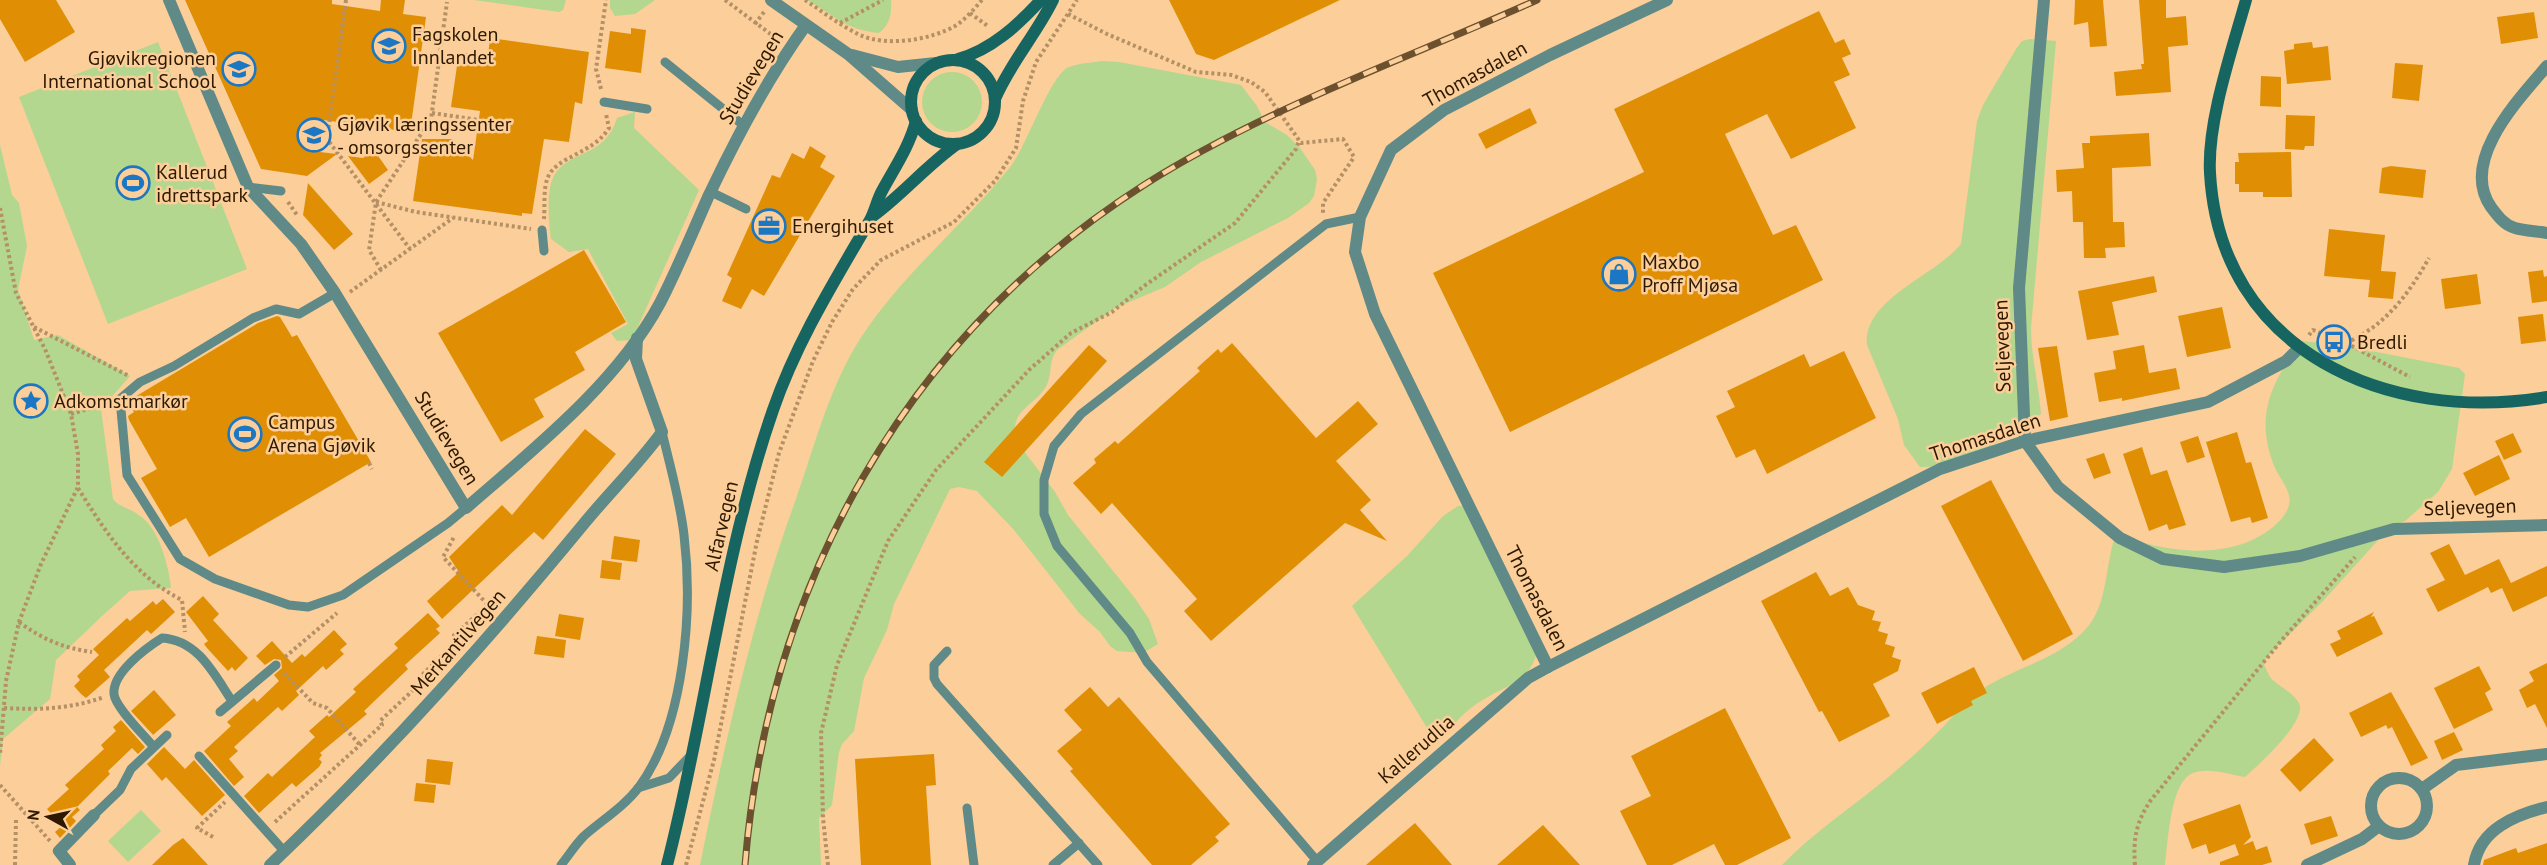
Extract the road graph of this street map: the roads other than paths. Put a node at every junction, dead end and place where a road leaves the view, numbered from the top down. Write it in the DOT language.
graph roads {
  1 [pos="170,0"];
  2 [pos="1041,0"];
  3 [pos="1053,0"];
  4 [pos="1667,0"];
  5 [pos="2044,0"];
  6 [pos="2246,0"];
  7 [pos="768,5"];
  8 [pos="806,25"];
  9 [pos="848,54"];
  10 [pos="956,60"];
  11 [pos="664,63"];
  12 [pos="936,63"];
  13 [pos="2547,66"];
  14 [pos="995,99"];
  15 [pos="604,102"];
  16 [pos="647,109"];
  17 [pos="914,116"];
  18 [pos="743,126"];
  19 [pos="957,144"];
  20 [pos="248,187"];
  21 [pos="281,191"];
  22 [pos="711,192"];
  23 [pos="746,209"];
  24 [pos="872,217"];
  25 [pos="1360,217"];
  26 [pos="542,230"];
  27 [pos="2547,233"];
  28 [pos="544,251"];
  29 [pos="337,296"];
  30 [pos="636,338"];
  31 [pos="2299,348"];
  32 [pos="2547,397"];
  33 [pos="662,432"];
  34 [pos="2025,441"];
  35 [pos="466,508"];
  36 [pos="2547,525"];
  37 [pos="946,651"];
  38 [pos="276,665"];
  39 [pos="1548,667"];
  40 [pos="232,701"];
  41 [pos="220,712"];
  42 [pos="167,735"];
  43 [pos="153,746"];
  44 [pos="694,752"];
  45 [pos="2547,754"];
  46 [pos="199,756"];
  47 [pos="638,788"];
  48 [pos="2422,789"];
  49 [pos="2547,807"];
  50 [pos="967,808"];
  51 [pos="94,815"];
  52 [pos="2379,826"];
  53 [pos="1079,843"];
  54 [pos="284,851"];
  55 [pos="1315,863"];
  56 [pos="70,865"];
  57 [pos="270,865"];
  58 [pos="561,865"];
  59 [pos="667,865"];
  60 [pos="975,865"];
  61 [pos="1053,865"];
  62 [pos="1098,865"];
  63 [pos="2307,865"];
  64 [pos="2474,865"];
  1 -- 20 [label="street, Studievegen"];
  2 -- 10 [label="main road"];
  3 -- 14 [label="main road"];
  4 -- 25 [label="street, Thomasdalen"];
  5 -- 34 [label="street, Seljevegen"];
  6 -- 31 [label="main road"];
  7 -- 8 [label="street"];
  8 -- 9 [label="street"];
  8 -- 18 [label="street, Studievegen"];
  9 -- 12 [label="street"];
  9 -- 17 [label="street"];
  10 -- 12 [label="main road"];
  10 -- 14 [label="main road"];
  11 -- 18 [label="lane"];
  12 -- 17 [label="main road"];
  13 -- 27 [label="street"];
  14 -- 19 [label="main road"];
  15 -- 16 [label="lane"];
  17 -- 19 [label="main road"];
  17 -- 24 [label="main road, Alfarvegen"];
  18 -- 22 [label="street, Studievegen"];
  19 -- 24 [label="main road, Alfarvegen"];
  20 -- 21 [label="lane"];
  20 -- 29 [label="street, Studievegen"];
  22 -- 23 [label="lane"];
  22 -- 30 [label="street, Studievegen"];
  24 -- 44 [label="main road, Alfarvegen"];
  25 -- 39 [label="street, Thomasdalen"];
  25 -- 55 [label="lane"];
  26 -- 28 [label="lane"];
  29 -- 35 [label="street, Studievegen"];
  29 -- 35 [label="lane"];
  30 -- 33 [label="street"];
  30 -- 35 [label="street, Studievegen"];
  31 -- 32 [label="main road"];
  31 -- 34 [label="street, Thomasdalen"];
  33 -- 47 [label="lane"];
  33 -- 54 [label="street, Merkantilvegen"];
  34 -- 36 [label="street, Seljevegen"];
  34 -- 39 [label="street, Thomasdalen"];
  37 -- 53 [label="lane"];
  38 -- 40 [label="lane"];
  39 -- 55 [label="street, Kallerudlia"];
  40 -- 41 [label="lane"];
  40 -- 43 [label="lane"];
  42 -- 43 [label="lane"];
  43 -- 51 [label="lane"];
  44 -- 47 [label="lane"];
  44 -- 59 [label="main road, Alfarvegen"];
  45 -- 48 [label="street"];
  46 -- 54 [label="lane"];
  47 -- 58 [label="lane"];
  48 -- 52 [label="street"];
  48 -- 52 [label="street"];
  49 -- 64 [label="street"];
  50 -- 60 [label="lane"];
  51 -- 56 [label="street"];
  52 -- 63 [label="street"];
  53 -- 61 [label="lane"];
  53 -- 62 [label="lane"];
  54 -- 57 [label="street, Merkantilvegen"];
}
